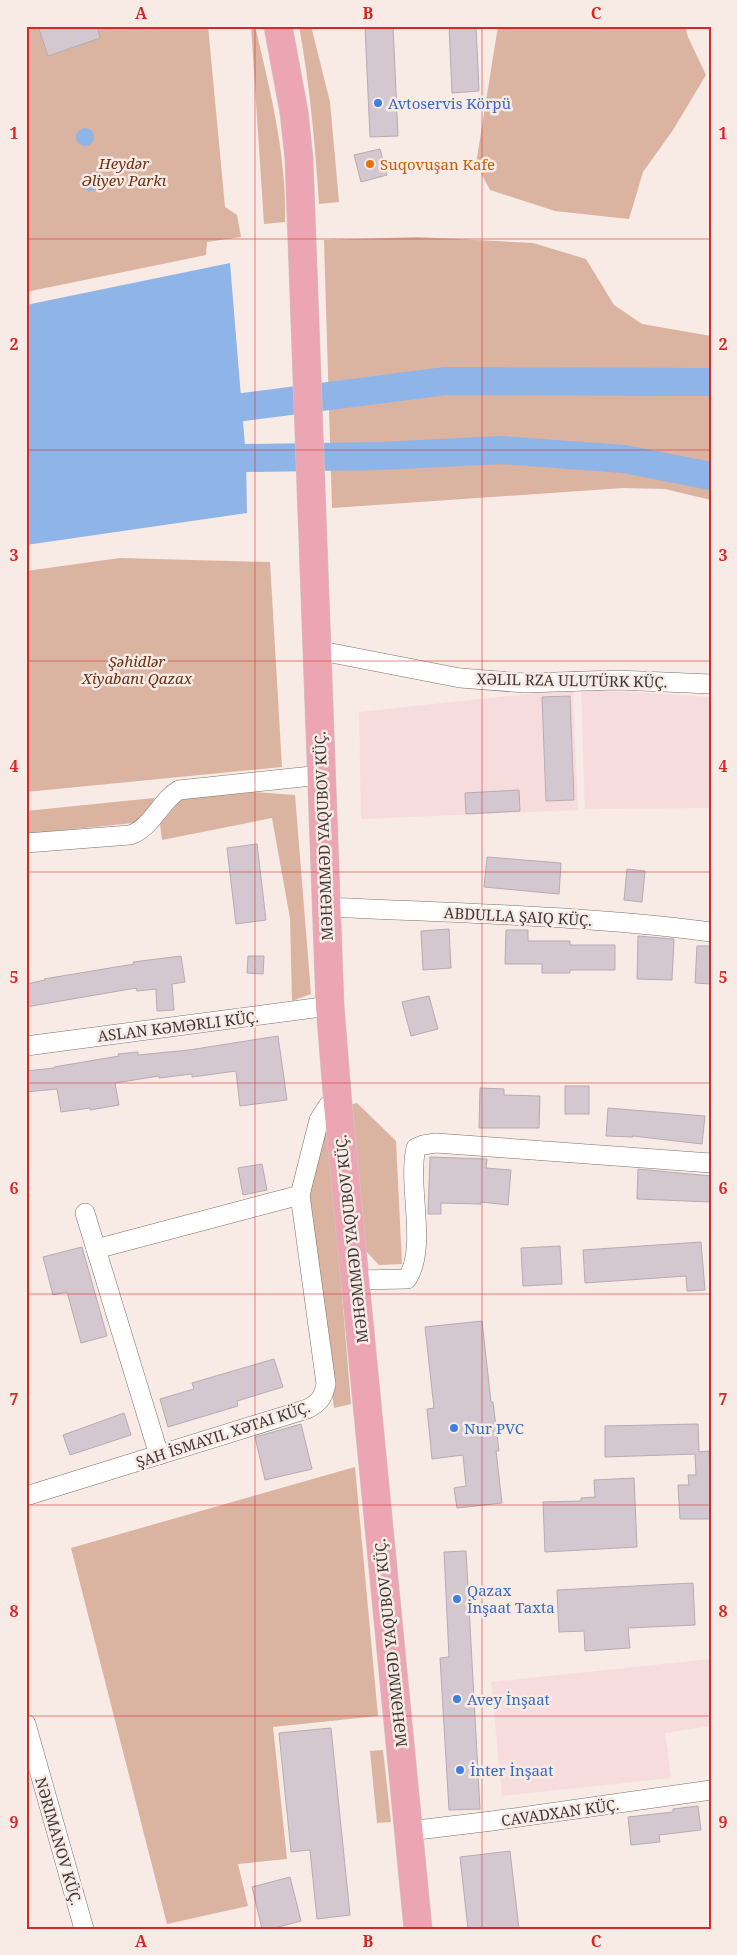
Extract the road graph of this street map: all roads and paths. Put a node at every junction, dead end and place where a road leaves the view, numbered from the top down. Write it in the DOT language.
graph roads {
  1 [pos="278,26"];
  2 [pos="316,650"];
  3 [pos="711,684"];
  4 [pos="320,775"];
  5 [pos="26,843"];
  6 [pos="326,907"];
  7 [pos="711,932"];
  8 [pos="330,1006"];
  9 [pos="26,1046"];
  10 [pos="338,1105"];
  11 [pos="711,1164"];
  12 [pos="300,1195"];
  13 [pos="85,1213"];
  14 [pos="96,1249"];
  15 [pos="356,1280"];
  16 [pos="159,1455"];
  17 [pos="26,1496"];
  18 [pos="26,1724"];
  19 [pos="34,1778"];
  20 [pos="711,1790"];
  21 [pos="409,1831"];
  22 [pos="84,1929"];
  23 [pos="418,1929"];
  1 -- 2 [label="main road, MƏHƏMMƏD YAQUBOV KÜÇ."];
  2 -- 3 [label="street, XƏLIL RZA ULUTÜRK KÜÇ."];
  2 -- 4 [label="main road, MƏHƏMMƏD YAQUBOV KÜÇ."];
  4 -- 5 [label="street"];
  4 -- 6 [label="main road, MƏHƏMMƏD YAQUBOV KÜÇ."];
  6 -- 7 [label="street, ABDULLA ŞAIQ KÜÇ."];
  6 -- 8 [label="main road, MƏHƏMMƏD YAQUBOV KÜÇ."];
  8 -- 9 [label="street, ASLAN KƏMƏRLI KÜÇ."];
  8 -- 10 [label="main road, MƏHƏMMƏD YAQUBOV KÜÇ."];
  10 -- 12 [label="street"];
  10 -- 15 [label="main road, MƏHƏMMƏD YAQUBOV KÜÇ."];
  11 -- 15 [label="street"];
  12 -- 14 [label="street"];
  12 -- 16 [label="street"];
  13 -- 14 [label="street"];
  14 -- 16 [label="street"];
  15 -- 21 [label="main road, MƏHƏMMƏD YAQUBOV KÜÇ."];
  16 -- 17 [label="street"];
  18 -- 19 [label="street, NƏRIMANOV KÜÇ."];
  19 -- 22 [label="street, NƏRIMANOV KÜÇ."];
  20 -- 21 [label="street, CAVADXAN KÜÇ."];
  21 -- 23 [label="main road, MƏHƏMMƏD YAQUBOV KÜÇ."];
}
